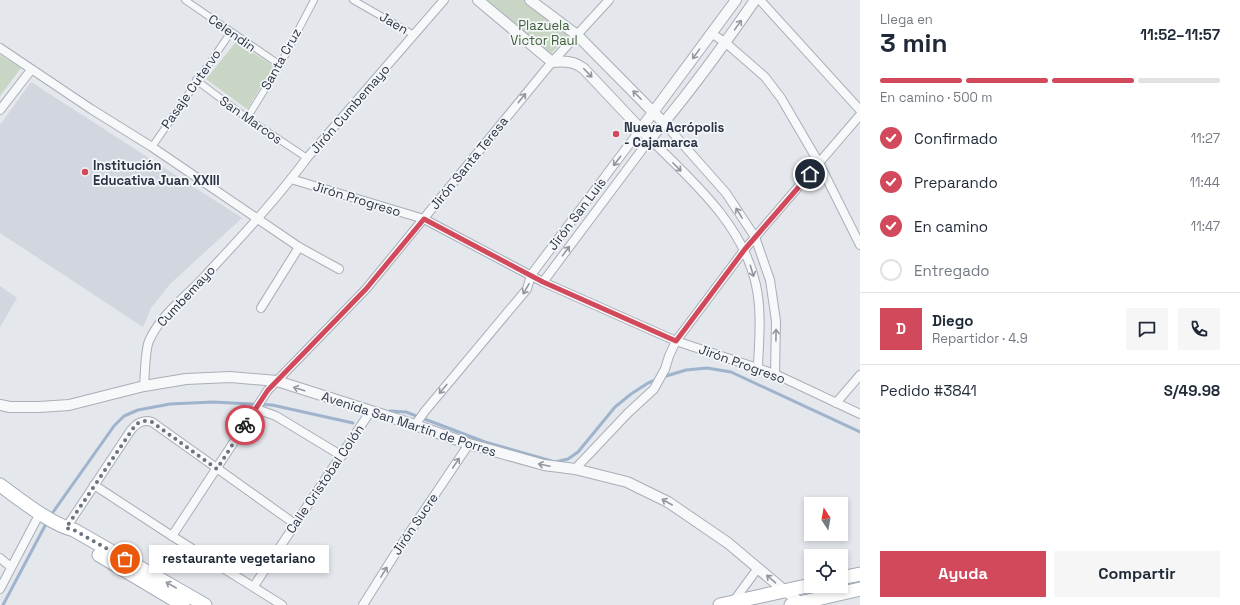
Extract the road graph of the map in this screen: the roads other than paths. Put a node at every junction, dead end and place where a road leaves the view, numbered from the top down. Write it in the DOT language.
graph roads {
  1 [pos="185,0"];
  2 [pos="314,0"];
  3 [pos="353,0"];
  4 [pos="444,0"];
  5 [pos="478,0"];
  6 [pos="530,0"];
  7 [pos="608,0"];
  8 [pos="736,0"];
  9 [pos="755,0"];
  10 [pos="760,0"];
  11 [pos="194,2"];
  12 [pos="230,32"];
  13 [pos="711,33"];
  14 [pos="414,35"];
  15 [pos="577,35"];
  16 [pos="726,43"];
  17 [pos="0,48"];
  18 [pos="552,62"];
  19 [pos="280,65"];
  20 [pos="31,70"];
  21 [pos="196,80"];
  22 [pos="0,110"];
  23 [pos="860,110"];
  24 [pos="654,111"];
  25 [pos="860,115"];
  26 [pos="247,118"];
  27 [pos="664,122"];
  28 [pos="640,130"];
  29 [pos="650,139"];
  30 [pos="152,147"];
  31 [pos="307,158"];
  32 [pos="819,163"];
  33 [pos="292,179"];
  34 [pos="257,218"];
  35 [pos="424,219"];
  36 [pos="755,237"];
  37 [pos="860,245"];
  38 [pos="299,247"];
  39 [pos="745,249"];
  40 [pos="340,269"];
  41 [pos="532,275"];
  42 [pos="543,282"];
  43 [pos="261,308"];
  44 [pos="676,341"];
  45 [pos="758,367"];
  46 [pos="775,374"];
  47 [pos="860,375"];
  48 [pos="277,381"];
  49 [pos="144,386"];
  50 [pos="836,403"];
  51 [pos="0,405"];
  52 [pos="254,410"];
  53 [pos="370,412"];
  54 [pos="860,414"];
  55 [pos="416,423"];
  56 [pos="469,444"];
  57 [pos="342,456"];
  58 [pos="217,469"];
  59 [pos="575,469"];
  60 [pos="94,485"];
  61 [pos="0,486"];
  62 [pos="45,516"];
  63 [pos="295,524"];
  64 [pos="66,528"];
  65 [pos="172,536"];
  66 [pos="0,558"];
  67 [pos="11,567"];
  68 [pos="758,568"];
  69 [pos="860,574"];
  70 [pos="848,577"];
  71 [pos="254,586"];
  72 [pos="804,587"];
  73 [pos="0,589"];
  74 [pos="860,589"];
  75 [pos="785,591"];
  76 [pos="733,602"];
  77 [pos="797,604"];
  78 [pos="183,605"];
  79 [pos="205,605"];
  80 [pos="282,605"];
  81 [pos="363,605"];
  82 [pos="720,605"];
  1 -- 11 [label="street, Celendin"];
  2 -- 19 [label="street, Santa Cruz"];
  3 -- 14 [label="street, Jaen"];
  4 -- 14 [label="street, Jirón Cumbemayo"];
  5 -- 18 [label="street"];
  6 -- 15 [label="street"];
  7 -- 15 [label="street, Jirón Santa Teresa"];
  8 -- 13 [label="street, Jirón San Luis"];
  16 -- 9 [label="street, Jirón San Luis, one-way"];
  10 -- 23 [label="street"];
  11 -- 12 [label="street, Celendin"];
  12 -- 19 [label="street, Celendin"];
  12 -- 21 [label="street, Pasaje Cutervo"];
  13 -- 16 [label="street"];
  13 -- 24 [label="street, Jirón San Luis, one-way"];
  14 -- 31 [label="street, Jirón Cumbemayo"];
  15 -- 18 [label="street, Jirón Santa Teresa"];
  24 -- 15 [label="street, one-way"];
  16 -- 27 [label="street, Jirón San Luis"];
  16 -- 32 [label="street"];
  17 -- 20 [label="street"];
  18 -- 28 [label="street, one-way"];
  35 -- 18 [label="street, Jirón Santa Teresa, one-way"];
  19 -- 26 [label="street, Santa Cruz"];
  20 -- 22 [label="street"];
  20 -- 30 [label="street"];
  21 -- 26 [label="street, San Marcos"];
  21 -- 30 [label="street, Pasaje Cutervo"];
  24 -- 27 [label="street"];
  24 -- 28 [label="street, Jirón San Luis"];
  25 -- 32 [label="street"];
  26 -- 31 [label="street, San Marcos"];
  27 -- 29 [label="street, Jirón San Luis"];
  36 -- 27 [label="street, one-way"];
  28 -- 29 [label="street"];
  28 -- 41 [label="street, Jirón San Luis, one-way"];
  29 -- 39 [label="street, one-way"];
  42 -- 29 [label="street, Jirón San Luis, one-way"];
  30 -- 34 [label="street"];
  31 -- 33 [label="street, Jirón Cumbemayo"];
  32 -- 36 [label="street"];
  32 -- 37 [label="street"];
  33 -- 34 [label="street, Jirón Cumbemayo"];
  33 -- 35 [label="street, Jirón Progreso"];
  34 -- 38 [label="street"];
  34 -- 49 [label="street, Cumbemayo"];
  35 -- 41 [label="street, Jirón Progreso"];
  35 -- 48 [label="street, Jirón Santa Teresa"];
  36 -- 39 [label="street"];
  46 -- 36 [label="street, one-way"];
  38 -- 40 [label="street"];
  38 -- 43 [label="street"];
  39 -- 44 [label="street"];
  39 -- 45 [label="street, one-way"];
  41 -- 42 [label="street, Jirón Progreso"];
  41 -- 55 [label="street, Jirón San Luis, one-way"];
  42 -- 44 [label="street, Jirón Progreso"];
  44 -- 45 [label="street, Jirón Progreso"];
  44 -- 59 [label="street"];
  45 -- 46 [label="street, Jirón Progreso"];
  46 -- 50 [label="street, Jirón Progreso"];
  47 -- 50 [label="street"];
  48 -- 49 [label="street, Avenida San Martín de Porres"];
  48 -- 52 [label="street, Jirón Santa Teresa"];
  53 -- 48 [label="street, Avenida San Martín de Porres, one-way"];
  49 -- 51 [label="street, Avenida San Martín de Porres"];
  50 -- 54 [label="street, Jirón Progreso"];
  52 -- 57 [label="street"];
  52 -- 58 [label="street, Jirón Santa Teresa"];
  53 -- 55 [label="street, Avenida San Martín de Porres"];
  53 -- 57 [label="street, Calle Cristobal Colón"];
  55 -- 56 [label="street, Avenida San Martín de Porres"];
  59 -- 56 [label="street, Avenida San Martín de Porres, one-way"];
  81 -- 56 [label="street, Jirón Sucre, one-way"];
  57 -- 63 [label="street, Calle Cristobal Colón"];
  58 -- 60 [label="street"];
  58 -- 63 [label="street"];
  58 -- 65 [label="street, Jirón Santa Teresa"];
  68 -- 59 [label="street, Avenida San Martín de Porres, one-way"];
  60 -- 64 [label="street"];
  60 -- 65 [label="street"];
  61 -- 62 [label="main road"];
  62 -- 64 [label="main road"];
  62 -- 67 [label="street"];
  63 -- 71 [label="street, Calle Cristobal Colón"];
  64 -- 78 [label="main road"];
  79 -- 64 [label="main road, one-way"];
  65 -- 71 [label="street"];
  66 -- 67 [label="street"];
  67 -- 73 [label="street"];
  75 -- 68 [label="street, Avenida San Martín de Porres, one-way"];
  68 -- 76 [label="street"];
  69 -- 70 [label="main road"];
  71 -- 80 [label="street"];
  72 -- 75 [label="main road"];
  74 -- 77 [label="main road"];
  75 -- 76 [label="main road"];
  75 -- 77 [label="street, Avenida San Martín de Porres"];
  76 -- 82 [label="main road"];
}
